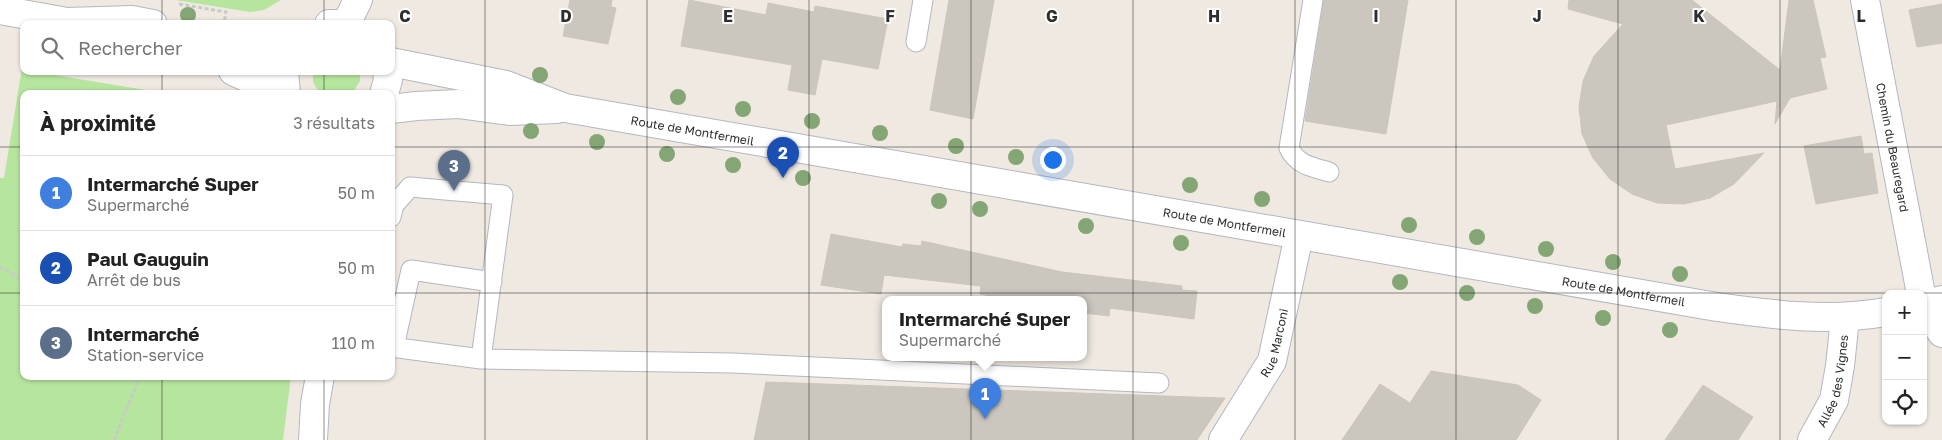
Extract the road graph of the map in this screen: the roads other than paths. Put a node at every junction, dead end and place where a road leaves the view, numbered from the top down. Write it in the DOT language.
graph roads {
  1 [pos="358,0"];
  2 [pos="923,0"];
  3 [pos="1313,0"];
  4 [pos="1865,0"];
  5 [pos="0,10"];
  6 [pos="54,20"];
  7 [pos="348,20"];
  8 [pos="916,42"];
  9 [pos="395,63"];
  10 [pos="242,75"];
  11 [pos="284,75"];
  12 [pos="387,75"];
  13 [pos="268,90"];
  14 [pos="286,90"];
  15 [pos="385,90"];
  16 [pos="565,108"];
  17 [pos="395,109"];
  18 [pos="1329,172"];
  19 [pos="395,204"];
  20 [pos="1299,235"];
  21 [pos="492,282"];
  22 [pos="1919,290"];
  23 [pos="1942,300"];
  24 [pos="1927,305"];
  25 [pos="1927,312"];
  26 [pos="1882,313"];
  27 [pos="1845,318"];
  28 [pos="1942,333"];
  29 [pos="395,338"];
  30 [pos="395,347"];
  31 [pos="481,358"];
  32 [pos="319,380"];
  33 [pos="1159,383"];
  34 [pos="313,440"];
  35 [pos="1223,440"];
  36 [pos="1812,440"];
  1 -- 7 [label="main road"];
  2 -- 8 [label="lane"];
  3 -- 18 [label="lane"];
  4 -- 22 [label="main road, Chemin du Beauregard"];
  5 -- 6 [label="main road"];
  9 -- 16 [label="main road, Route de Montfermeil"];
  10 -- 13 [label="main road"];
  11 -- 14 [label="main road"];
  12 -- 15 [label="main road"];
  16 -- 17 [label="main road, Route de Montfermeil"];
  16 -- 20 [label="main road, Route de Montfermeil"];
  19 -- 21 [label="lane"];
  20 -- 27 [label="main road, Route de Montfermeil"];
  20 -- 35 [label="main road, Rue Marconi"];
  21 -- 29 [label="lane"];
  21 -- 31 [label="lane"];
  23 -- 24 [label="main road"];
  25 -- 28 [label="main road"];
  26 -- 27 [label="main road, Route de Montfermeil"];
  27 -- 36 [label="main road, Allée des Vignes"];
  30 -- 31 [label="lane"];
  31 -- 33 [label="lane"];
  32 -- 34 [label="main road"];
}
